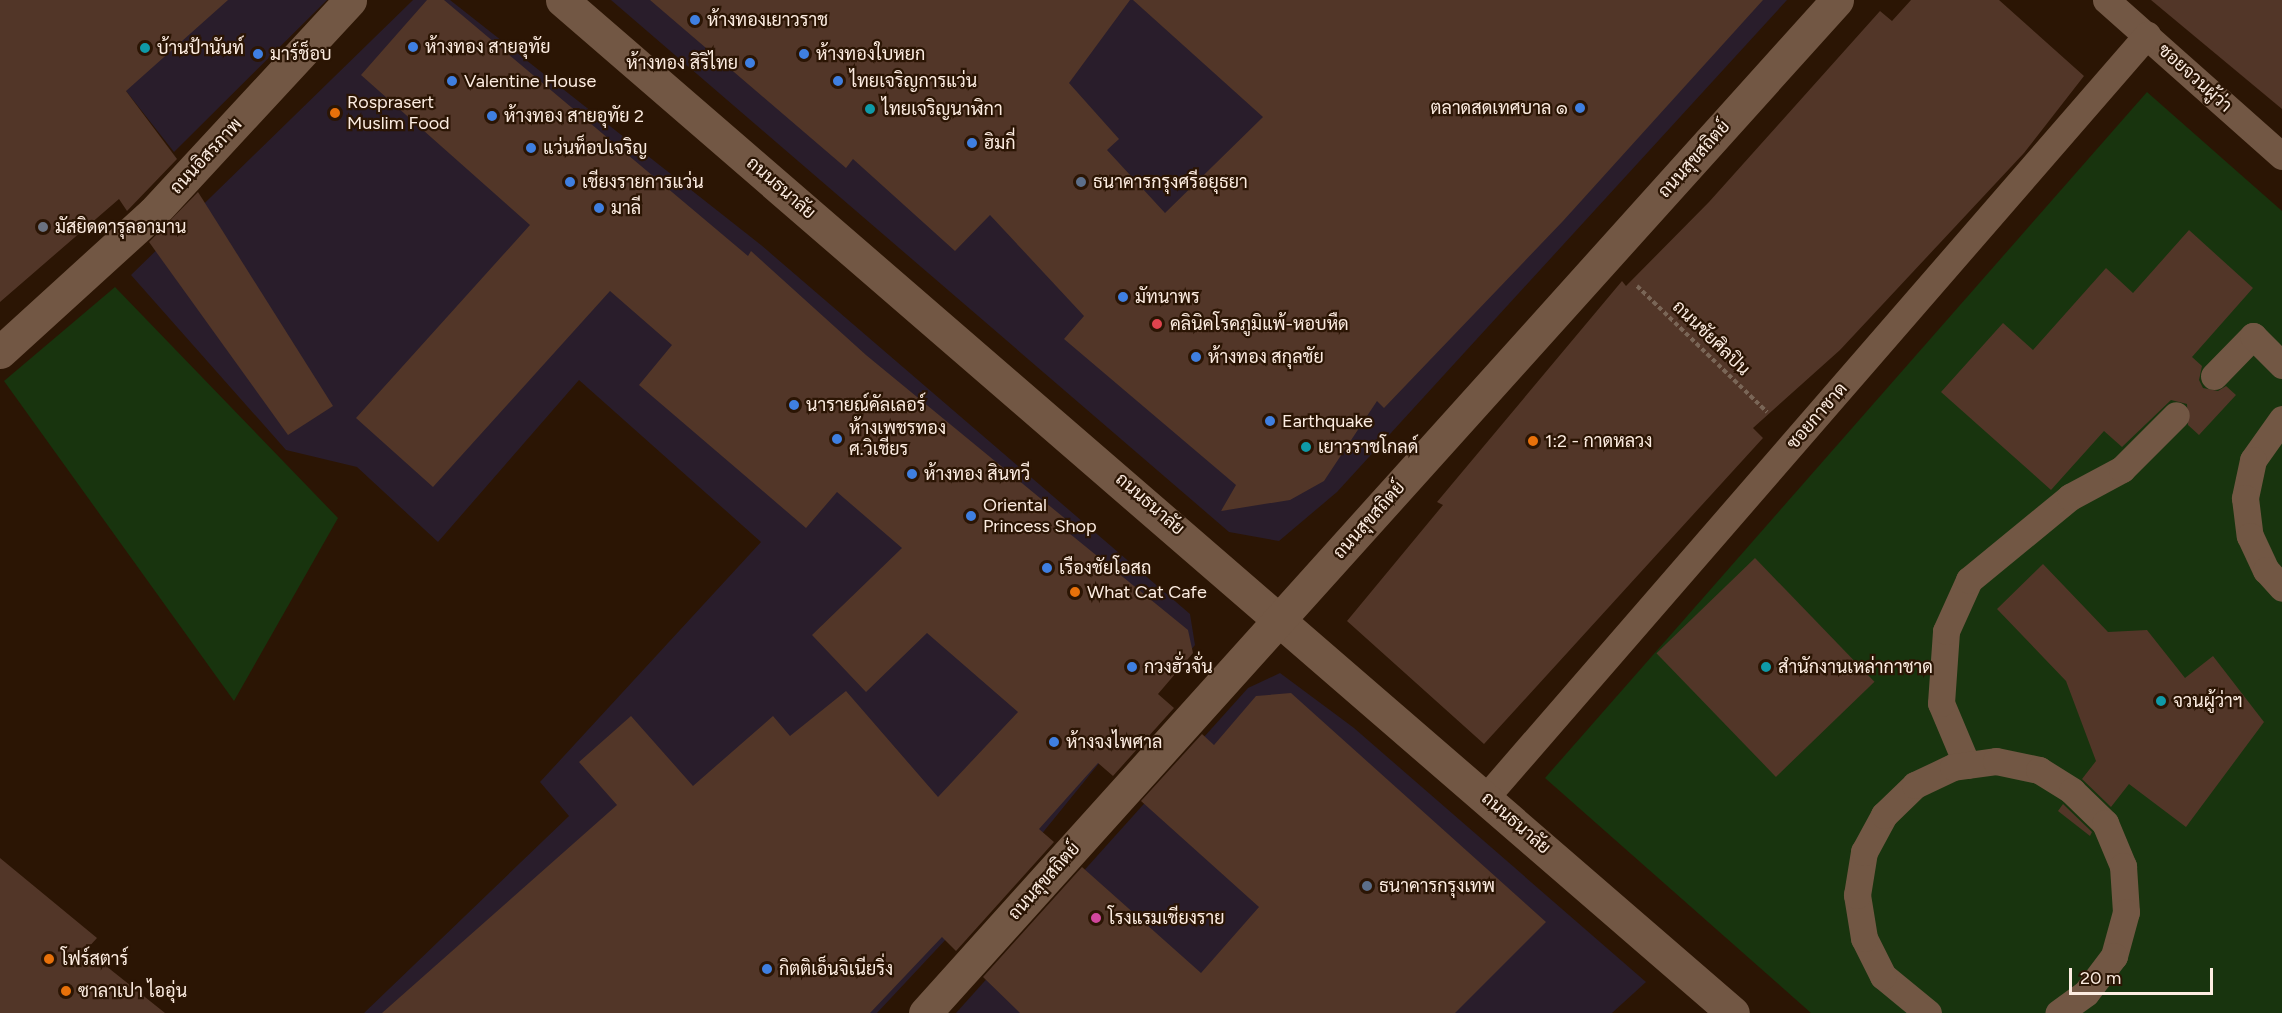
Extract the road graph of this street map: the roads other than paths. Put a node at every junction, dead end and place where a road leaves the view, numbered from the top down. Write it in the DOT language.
graph roads {
  1 [pos="350,0"];
  2 [pos="562,0"];
  3 [pos="1837,0"];
  4 [pos="2106,0"];
  5 [pos="2147,35"];
  6 [pos="2282,156"];
  7 [pos="0,352"];
  8 [pos="2282,365"];
  9 [pos="2214,376"];
  10 [pos="2176,415"];
  11 [pos="2282,419"];
  12 [pos="2282,588"];
  13 [pos="1281,617"];
  14 [pos="1967,765"];
  15 [pos="1486,797"];
  16 [pos="1897,1005"];
  17 [pos="925,1013"];
  18 [pos="1733,1013"];
  19 [pos="1928,1013"];
  20 [pos="2058,1013"];
  1 -- 7 [label="street, ถนนอิสรภาพ"];
  2 -- 13 [label="street, ถนนธนาลัย"];
  3 -- 13 [label="street, ถนนสุขสถิตย์"];
  4 -- 5 [label="lane, ซอยจวนผู้ว่า"];
  5 -- 6 [label="lane, ซอยจวนผู้ว่า"];
  5 -- 15 [label="lane, ซอยกาชาด"];
  8 -- 9 [label="lane"];
  10 -- 14 [label="lane"];
  11 -- 12 [label="lane"];
  13 -- 15 [label="street, ถนนธนาลัย"];
  13 -- 17 [label="street, ถนนสุขสถิตย์"];
  14 -- 16 [label="lane"];
  14 -- 20 [label="lane"];
  15 -- 18 [label="street, ถนนธนาลัย"];
  16 -- 19 [label="lane"];
}
